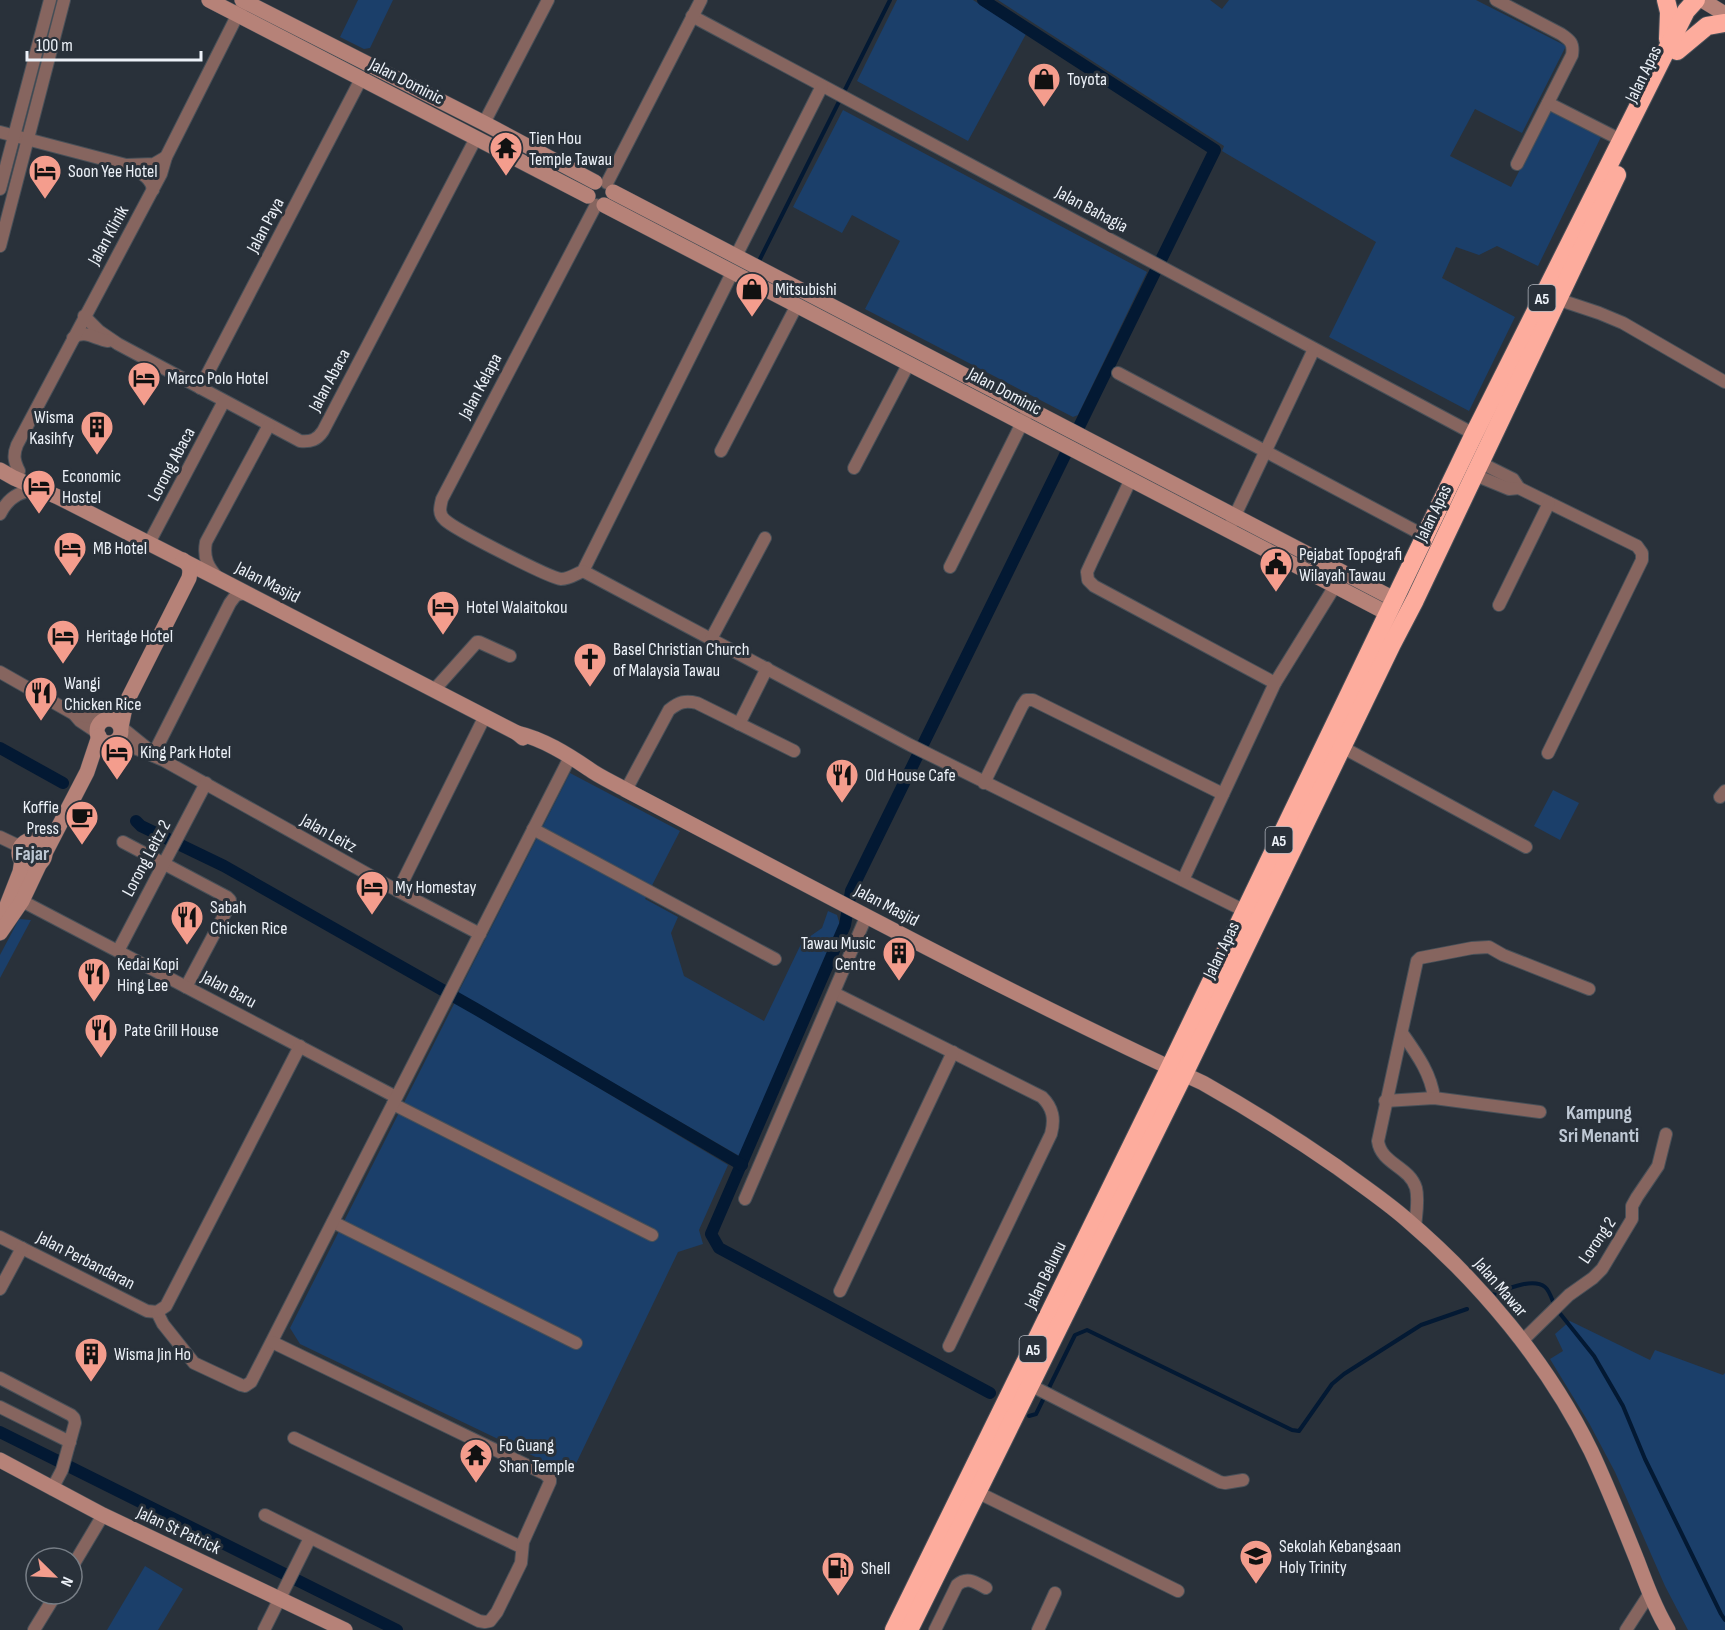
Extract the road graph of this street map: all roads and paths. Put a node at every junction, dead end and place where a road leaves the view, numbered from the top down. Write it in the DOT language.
graph roads {
  1 [pos="50,0"];
  2 [pos="64,0"];
  3 [pos="208,0"];
  4 [pos="548,0"];
  5 [pos="701,0"];
  6 [pos="1496,0"];
  7 [pos="1666,0"];
  8 [pos="1699,0"];
  9 [pos="241,5"];
  10 [pos="1725,14"];
  11 [pos="693,16"];
  12 [pos="1725,23"];
  13 [pos="1673,49"];
  14 [pos="361,79"];
  15 [pos="825,87"];
  16 [pos="1548,103"];
  17 [pos="484,123"];
  18 [pos="0,132"];
  19 [pos="14,136"];
  20 [pos="476,138"];
  21 [pos="28,140"];
  22 [pos="1621,140"];
  23 [pos="166,157"];
  24 [pos="1517,164"];
  25 [pos="126,165"];
  26 [pos="0,189"];
  27 [pos="153,190"];
  28 [pos="601,194"];
  29 [pos="0,246"];
  30 [pos="736,256"];
  31 [pos="733,272"];
  32 [pos="1557,299"];
  33 [pos="797,305"];
  34 [pos="84,316"];
  35 [pos="73,338"];
  36 [pos="118,344"];
  37 [pos="1314,349"];
  38 [pos="909,363"];
  39 [pos="1118,374"];
  40 [pos="1725,382"];
  41 [pos="200,388"];
  42 [pos="224,401"];
  43 [pos="1026,415"];
  44 [pos="269,425"];
  45 [pos="1474,434"];
  46 [pos="1083,445"];
  47 [pos="721,451"];
  48 [pos="1265,452"];
  49 [pos="0,459"];
  50 [pos="854,468"];
  51 [pos="1478,469"];
  52 [pos="0,470"];
  53 [pos="19,471"];
  54 [pos="1131,479"];
  55 [pos="40,491"];
  56 [pos="58,497"];
  57 [pos="1549,503"];
  58 [pos="0,514"];
  59 [pos="1232,523"];
  60 [pos="1425,536"];
  61 [pos="765,538"];
  62 [pos="149,543"];
  63 [pos="183,560"];
  64 [pos="950,567"];
  65 [pos="583,571"];
  66 [pos="219,579"];
  67 [pos="1335,586"];
  68 [pos="246,593"];
  69 [pos="1415,600"];
  70 [pos="1499,605"];
  71 [pos="1391,606"];
  72 [pos="711,639"];
  73 [pos="510,656"];
  74 [pos="767,668"];
  75 [pos="0,672"];
  76 [pos="1275,683"];
  77 [pos="435,690"];
  78 [pos="485,716"];
  79 [pos="739,723"];
  80 [pos="109,731"];
  81 [pos="517,733"];
  82 [pos="1342,747"];
  83 [pos="794,751"];
  84 [pos="1548,753"];
  85 [pos="159,756"];
  86 [pos="567,763"];
  87 [pos="589,770"];
  88 [pos="206,783"];
  89 [pos="984,783"];
  90 [pos="626,790"];
  91 [pos="1223,794"];
  92 [pos="59,824"];
  93 [pos="533,829"];
  94 [pos="0,837"];
  95 [pos="123,842"];
  96 [pos="1526,847"];
  97 [pos="24,849"];
  98 [pos="42,858"];
  99 [pos="164,863"];
  100 [pos="1183,880"];
  101 [pos="24,882"];
  102 [pos="398,891"];
  103 [pos="22,902"];
  104 [pos="1245,911"];
  105 [pos="45,912"];
  106 [pos="862,915"];
  107 [pos="0,923"];
  108 [pos="0,933"];
  109 [pos="480,934"];
  110 [pos="118,951"];
  111 [pos="775,958"];
  112 [pos="186,987"];
  113 [pos="1589,989"];
  114 [pos="834,993"];
  115 [pos="1402,1033"];
  116 [pos="300,1046"];
  117 [pos="953,1052"];
  118 [pos="1177,1071"];
  119 [pos="1434,1098"];
  120 [pos="395,1101"];
  121 [pos="1385,1101"];
  122 [pos="1540,1112"];
  123 [pos="1666,1134"];
  124 [pos="745,1199"];
  125 [pos="333,1222"];
  126 [pos="1415,1227"];
  127 [pos="652,1235"];
  128 [pos="0,1237"];
  129 [pos="22,1248"];
  130 [pos="0,1288"];
  131 [pos="840,1291"];
  132 [pos="158,1312"];
  133 [pos="1522,1341"];
  134 [pos="272,1342"];
  135 [pos="576,1343"];
  136 [pos="949,1346"];
  137 [pos="0,1378"];
  138 [pos="1041,1390"];
  139 [pos="0,1407"];
  140 [pos="294,1438"];
  141 [pos="70,1442"];
  142 [pos="0,1460"];
  143 [pos="1243,1480"];
  144 [pos="52,1489"];
  145 [pos="977,1492"];
  146 [pos="103,1515"];
  147 [pos="265,1515"];
  148 [pos="310,1538"];
  149 [pos="84,1547"];
  150 [pos="521,1547"];
  151 [pos="986,1588"];
  152 [pos="1178,1591"];
  153 [pos="1055,1593"];
  154 [pos="1650,1593"];
  155 [pos="279,1598"];
  156 [pos="49,1606"];
  157 [pos="34,1630"];
  158 [pos="264,1630"];
  159 [pos="345,1630"];
  160 [pos="894,1630"];
  161 [pos="909,1630"];
  162 [pos="935,1630"];
  163 [pos="1038,1630"];
  164 [pos="1626,1630"];
  165 [pos="1668,1630"];
  1 -- 19 [label="street"];
  2 -- 21 [label="street"];
  3 -- 9 [label="street, Jalan Dominic"];
  4 -- 17 [label="street"];
  5 -- 11 [label="street, Jalan Kelapa"];
  6 -- 16 [label="street"];
  7 -- 13 [label="highway"];
  8 -- 10 [label="street"];
  8 -- 13 [label="highway, Jalan Apas / A5"];
  9 -- 14 [label="street, Jalan Dominic"];
  9 -- 17 [label="street, Jalan Dominic"];
  9 -- 23 [label="street, Jalan Klinik"];
  11 -- 15 [label="street, Jalan Bahagia"];
  11 -- 28 [label="street, Jalan Kelapa"];
  12 -- 13 [label="highway"];
  13 -- 22 [label="highway, Jalan Apas / A5"];
  13 -- 32 [label="highway, Jalan Apas / A5"];
  14 -- 20 [label="street, Jalan Dominic"];
  14 -- 41 [label="street, Jalan Paya"];
  15 -- 30 [label="street"];
  15 -- 37 [label="street, Jalan Bahagia"];
  16 -- 22 [label="street"];
  16 -- 24 [label="street"];
  17 -- 20 [label="street"];
  17 -- 28 [label="street, Jalan Dominic"];
  18 -- 19 [label="street"];
  19 -- 21 [label="street"];
  19 -- 26 [label="street"];
  20 -- 28 [label="street, Jalan Dominic"];
  20 -- 44 [label="street, Jalan Abaca"];
  21 -- 25 [label="street"];
  21 -- 29 [label="street"];
  22 -- 45 [label="highway, Jalan Apas / A5"];
  23 -- 25 [label="street"];
  23 -- 27 [label="street, Jalan Klinik"];
  25 -- 27 [label="street"];
  27 -- 34 [label="street, Jalan Klinik"];
  28 -- 30 [label="street, Jalan Dominic"];
  28 -- 31 [label="street, Jalan Dominic"];
  28 -- 65 [label="street, Jalan Kelapa"];
  30 -- 43 [label="street, Jalan Dominic"];
  31 -- 33 [label="street, Jalan Dominic"];
  31 -- 65 [label="street"];
  32 -- 40 [label="street"];
  32 -- 51 [label="highway, Jalan Apas / A5"];
  33 -- 38 [label="street, Jalan Dominic"];
  33 -- 47 [label="street"];
  34 -- 35 [label="street, Jalan Klinik"];
  34 -- 36 [label="street"];
  35 -- 36 [label="street"];
  35 -- 53 [label="street, Jalan Klinik"];
  36 -- 41 [label="street, Jalan Abaca"];
  37 -- 45 [label="street, Jalan Bahagia"];
  37 -- 48 [label="street"];
  38 -- 43 [label="street, Jalan Dominic"];
  38 -- 50 [label="street"];
  39 -- 48 [label="street"];
  41 -- 42 [label="street, Jalan Abaca"];
  42 -- 44 [label="street, Jalan Abaca"];
  42 -- 62 [label="street, Lorong Abaca"];
  43 -- 46 [label="street, Jalan Dominic"];
  43 -- 64 [label="street"];
  44 -- 66 [label="street"];
  45 -- 60 [label="highway, Jalan Apas / A5"];
  46 -- 54 [label="street, Jalan Dominic"];
  46 -- 59 [label="street, Jalan Dominic"];
  48 -- 59 [label="street"];
  48 -- 60 [label="street"];
  49 -- 53 [label="street"];
  51 -- 57 [label="street"];
  51 -- 69 [label="highway, Jalan Apas / A5"];
  52 -- 55 [label="street, Jalan Masjid"];
  53 -- 56 [label="street"];
  54 -- 59 [label="street, Jalan Dominic"];
  54 -- 76 [label="street"];
  55 -- 56 [label="street, Jalan Masjid"];
  55 -- 58 [label="street"];
  56 -- 62 [label="street, Jalan Masjid"];
  57 -- 70 [label="street"];
  57 -- 84 [label="street"];
  59 -- 67 [label="street, Jalan Dominic"];
  59 -- 71 [label="street, Jalan Dominic"];
  60 -- 71 [label="highway, Jalan Apas / A5"];
  61 -- 72 [label="street"];
  62 -- 63 [label="street, Jalan Masjid"];
  63 -- 66 [label="street, Jalan Masjid"];
  63 -- 80 [label="street"];
  65 -- 72 [label="street"];
  66 -- 68 [label="street, Jalan Masjid"];
  67 -- 71 [label="street, Jalan Dominic"];
  67 -- 76 [label="street"];
  68 -- 77 [label="street, Jalan Masjid"];
  68 -- 85 [label="street"];
  69 -- 71 [label="highway"];
  69 -- 82 [label="highway, Jalan Apas / A5"];
  71 -- 104 [label="highway, Jalan Apas / A5"];
  72 -- 74 [label="street"];
  73 -- 77 [label="street"];
  74 -- 79 [label="street"];
  74 -- 89 [label="street"];
  75 -- 80 [label="street, Jalan Leitz"];
  76 -- 91 [label="street"];
  77 -- 78 [label="street, Jalan Masjid"];
  78 -- 81 [label="street, Jalan Masjid"];
  78 -- 102 [label="street"];
  79 -- 83 [label="street"];
  79 -- 90 [label="street"];
  80 -- 85 [label="street, Jalan Leitz"];
  80 -- 92 [label="street"];
  81 -- 86 [label="street, Jalan Masjid"];
  81 -- 87 [label="street, Jalan Masjid"];
  82 -- 96 [label="street"];
  82 -- 118 [label="highway, Jalan Apas / A5"];
  85 -- 88 [label="street, Jalan Leitz"];
  86 -- 87 [label="street, Jalan Masjid"];
  86 -- 93 [label="street"];
  87 -- 90 [label="street, Jalan Masjid"];
  88 -- 99 [label="street, Lorong Leitz 2"];
  88 -- 102 [label="street, Jalan Leitz"];
  89 -- 91 [label="street"];
  89 -- 100 [label="street"];
  90 -- 106 [label="street, Jalan Masjid"];
  91 -- 100 [label="street"];
  92 -- 97 [label="street"];
  92 -- 98 [label="street"];
  93 -- 109 [label="street"];
  93 -- 111 [label="street"];
  94 -- 97 [label="street"];
  95 -- 99 [label="street"];
  97 -- 98 [label="street"];
  97 -- 98 [label="street"];
  97 -- 101 [label="street"];
  98 -- 101 [label="street"];
  99 -- 110 [label="street, Lorong Leitz 2"];
  99 -- 112 [label="street"];
  100 -- 104 [label="street"];
  101 -- 103 [label="street"];
  101 -- 105 [label="street"];
  101 -- 107 [label="street"];
  102 -- 109 [label="street, Jalan Leitz"];
  103 -- 105 [label="street, Jalan Baru"];
  103 -- 108 [label="street"];
  104 -- 118 [label="highway, Jalan Apas / A5"];
  105 -- 110 [label="street, Jalan Baru"];
  106 -- 114 [label="street"];
  106 -- 118 [label="street, Jalan Masjid"];
  109 -- 120 [label="street"];
  110 -- 112 [label="street, Jalan Baru"];
  112 -- 116 [label="street, Jalan Baru"];
  113 -- 115 [label="street"];
  114 -- 117 [label="street"];
  114 -- 124 [label="street"];
  115 -- 119 [label="street"];
  115 -- 121 [label="street"];
  116 -- 120 [label="street, Jalan Baru"];
  116 -- 132 [label="street"];
  117 -- 131 [label="street"];
  117 -- 136 [label="street"];
  118 -- 126 [label="street, Jalan Mawar"];
  118 -- 138 [label="highway, Jalan Belunu / A5"];
  118 -- 160 [label="highway, Jalan Belunu / A5"];
  119 -- 121 [label="street"];
  119 -- 122 [label="street"];
  120 -- 125 [label="street"];
  120 -- 127 [label="street, Jalan Baru"];
  121 -- 126 [label="street"];
  123 -- 133 [label="street, Lorong 2"];
  125 -- 134 [label="street"];
  125 -- 135 [label="street"];
  126 -- 133 [label="street, Jalan Mawar"];
  128 -- 129 [label="street, Jalan Perbandaran"];
  129 -- 130 [label="street"];
  129 -- 132 [label="street, Jalan Perbandaran"];
  132 -- 134 [label="street"];
  133 -- 154 [label="street, Jalan Mawar"];
  134 -- 150 [label="street"];
  137 -- 141 [label="street"];
  138 -- 143 [label="street"];
  138 -- 145 [label="highway, Jalan Belunu / A5"];
  139 -- 141 [label="street"];
  140 -- 150 [label="street"];
  141 -- 144 [label="street"];
  142 -- 144 [label="street, Jalan St Patrick"];
  144 -- 146 [label="street, Jalan St Patrick"];
  145 -- 152 [label="street"];
  145 -- 161 [label="highway, Jalan Belunu / A5"];
  146 -- 149 [label="street"];
  146 -- 155 [label="street, Jalan St Patrick"];
  147 -- 148 [label="street"];
  148 -- 150 [label="street"];
  148 -- 155 [label="street"];
  151 -- 162 [label="street"];
  153 -- 163 [label="street"];
  154 -- 164 [label="street"];
  154 -- 165 [label="street, Jalan Mawar"];
  155 -- 158 [label="street"];
  155 -- 159 [label="street, Jalan St Patrick"];
  156 -- 157 [label="street"];
}
